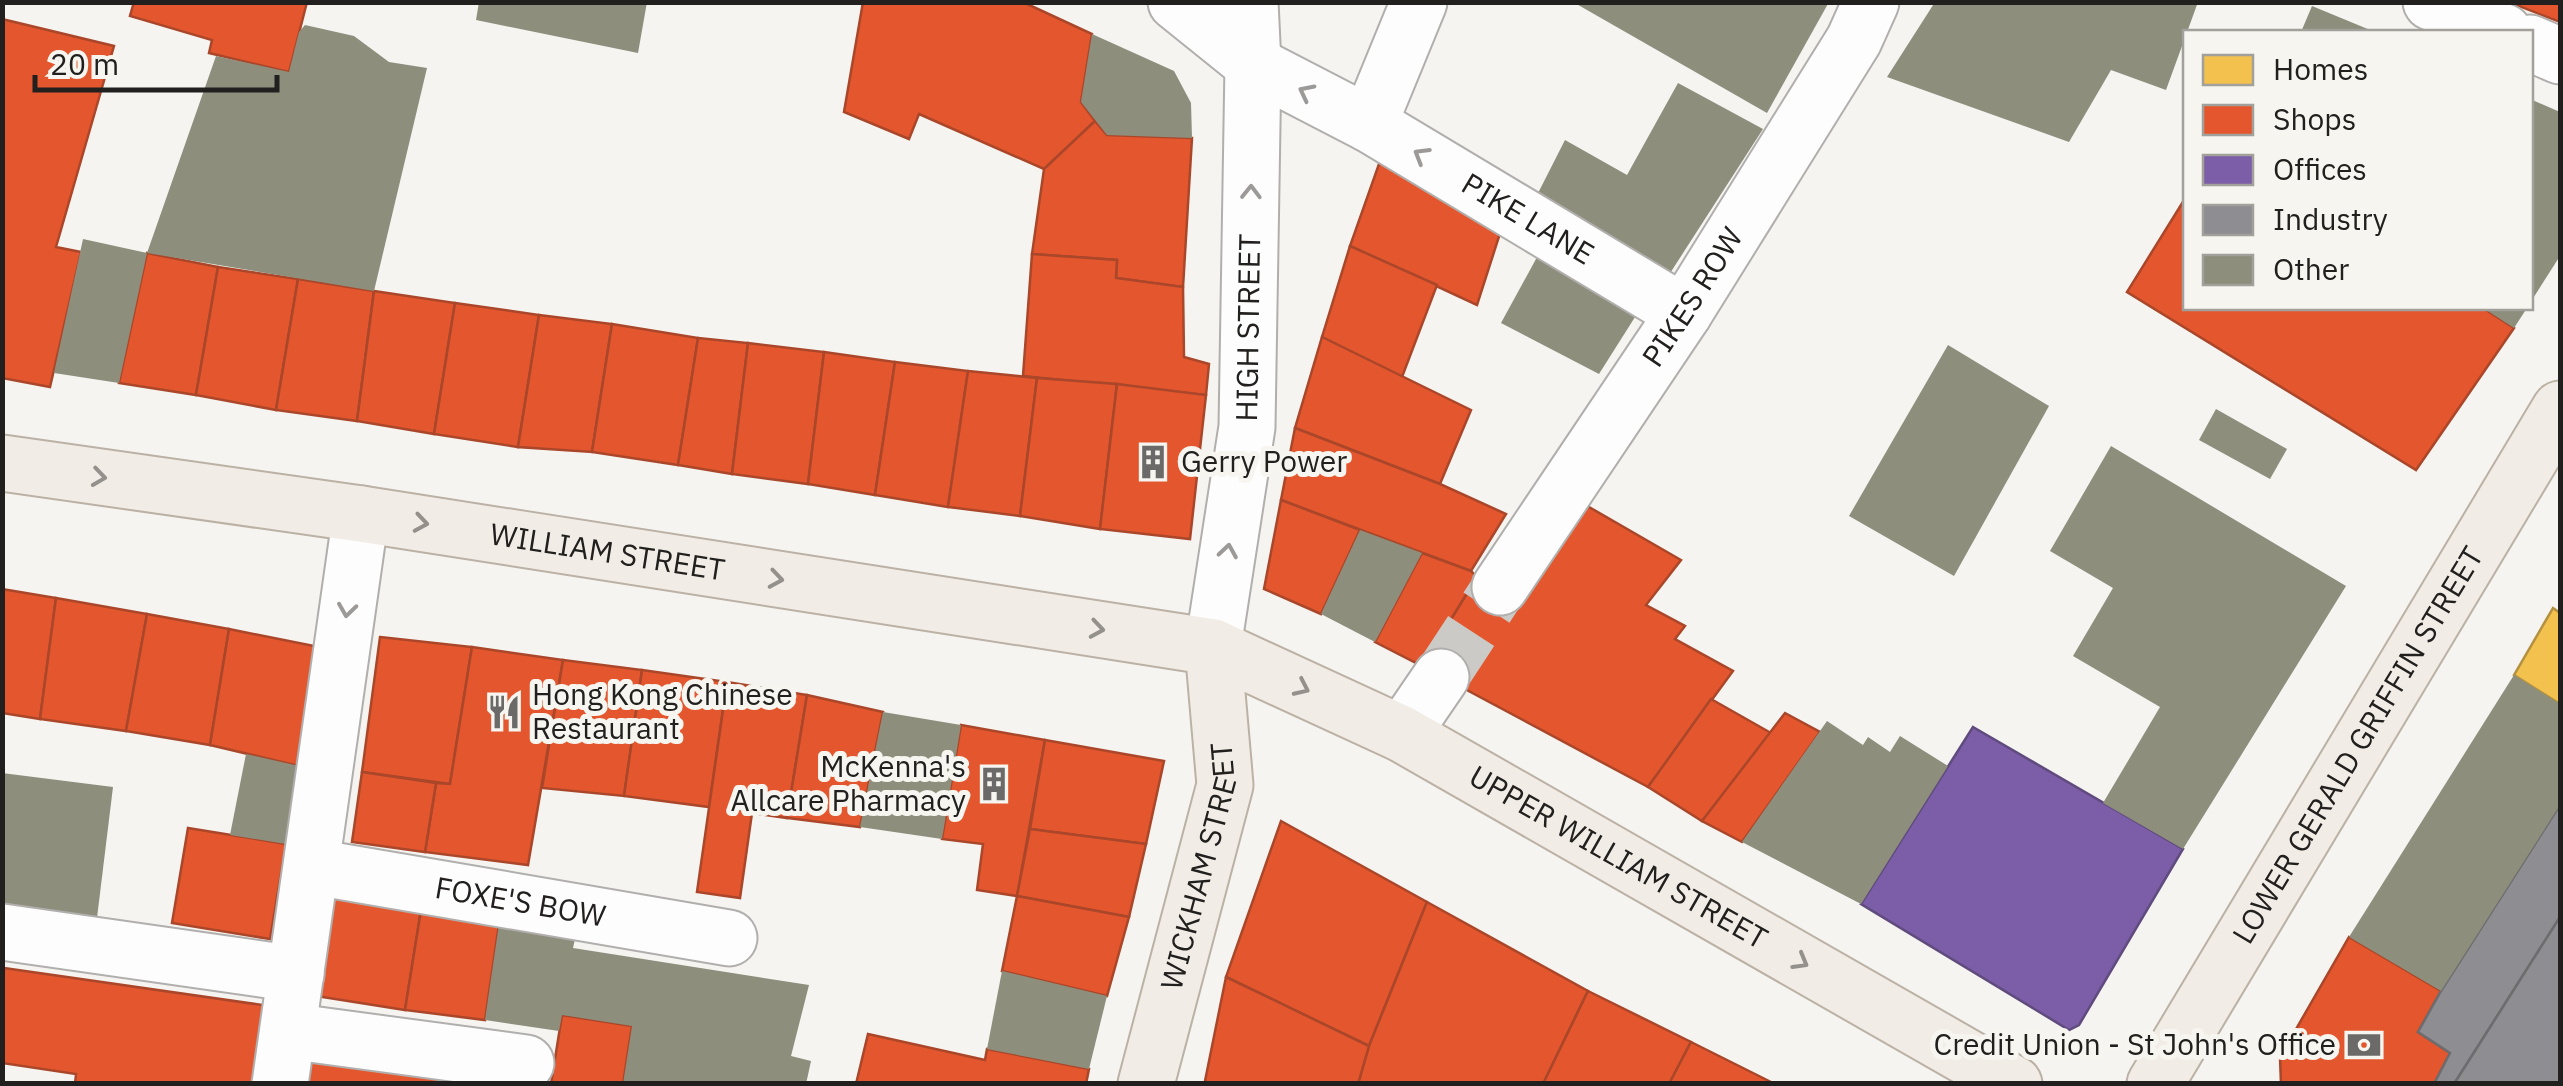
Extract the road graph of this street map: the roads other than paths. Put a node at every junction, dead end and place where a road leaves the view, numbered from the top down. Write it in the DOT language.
graph roads {
  1 [pos="1176,2"];
  2 [pos="1250,2"];
  3 [pos="1419,2"];
  4 [pos="1871,2"];
  5 [pos="2431,2"];
  6 [pos="2499,30"];
  7 [pos="2533,44"];
  8 [pos="2560,56"];
  9 [pos="1253,64"];
  10 [pos="1370,124"];
  11 [pos="1684,313"];
  12 [pos="2560,409"];
  13 [pos="2,463"];
  14 [pos="361,514"];
  15 [pos="1500,587"];
  16 [pos="1214,647"];
  17 [pos="1442,677"];
  18 [pos="1402,734"];
  19 [pos="312,864"];
  20 [pos="2,932"];
  21 [pos="729,938"];
  22 [pos="296,974"];
  23 [pos="284,1057"];
  24 [pos="526,1062"];
  25 [pos="1146,1084"];
  26 [pos="2014,1084"];
  27 [pos="2155,1084"];
  1 -- 9 [label="street, PIKE LANE"];
  2 -- 9 [label="street, HIGH STREET"];
  3 -- 10 [label="street"];
  4 -- 11 [label="street, PIKES ROW"];
  5 -- 6 [label="street"];
  7 -- 8 [label="street"];
  10 -- 9 [label="street, PIKE LANE, one-way"];
  16 -- 9 [label="street, HIGH STREET, one-way"];
  11 -- 10 [label="street, PIKE LANE, one-way"];
  11 -- 15 [label="street, PIKES ROW"];
  12 -- 27 [label="main road, LOWER GERALD GRIFFIN STREET"];
  13 -- 14 [label="main road, WILLIAM STREET, one-way"];
  14 -- 16 [label="main road, WILLIAM STREET, one-way"];
  14 -- 19 [label="street, one-way"];
  16 -- 18 [label="main road, UPPER WILLIAM STREET, one-way"];
  16 -- 25 [label="main road, WICKHAM STREET"];
  17 -- 18 [label="street"];
  18 -- 26 [label="main road, UPPER WILLIAM STREET, one-way"];
  19 -- 21 [label="street, FOXE'S BOW"];
  19 -- 22 [label="street"];
  20 -- 22 [label="street"];
  22 -- 23 [label="street"];
  23 -- 24 [label="street"];
}
